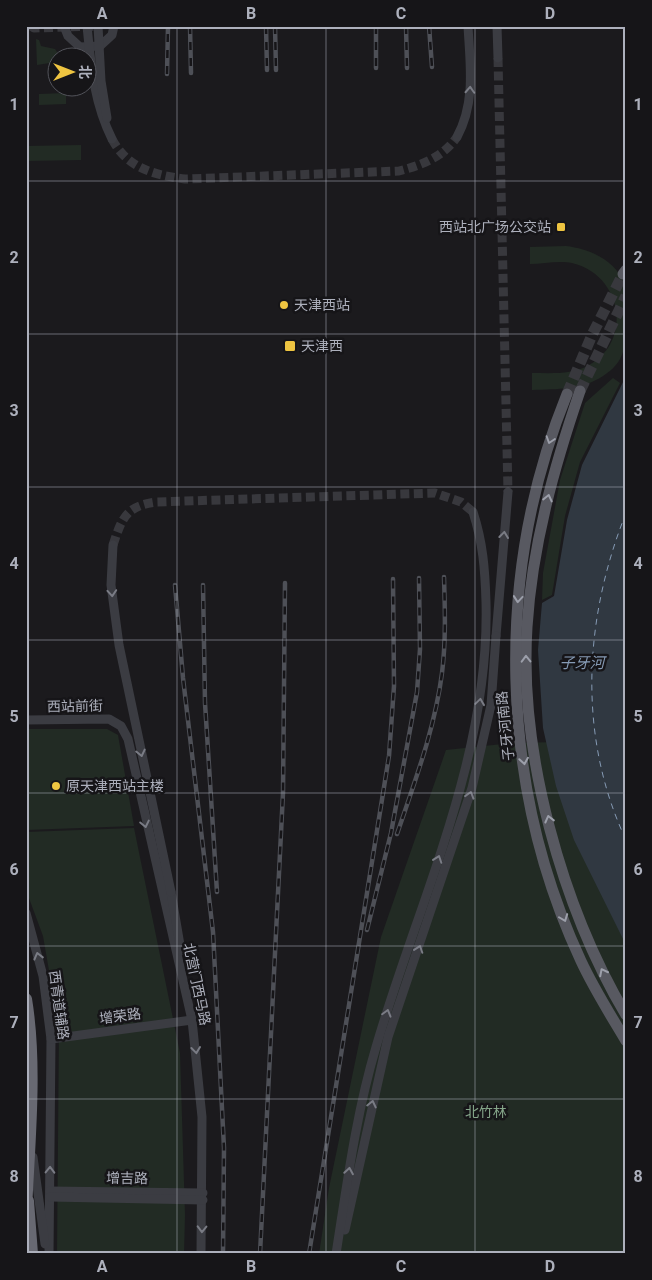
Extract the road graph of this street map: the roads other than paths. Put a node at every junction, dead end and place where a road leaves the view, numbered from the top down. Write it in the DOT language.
graph roads {
  1 [pos="64,26"];
  2 [pos="88,26"];
  3 [pos="98,26"];
  4 [pos="114,26"];
  5 [pos="468,26"];
  6 [pos="497,26"];
  7 [pos="498,58"];
  8 [pos="457,137"];
  9 [pos="580,391"];
  10 [pos="567,394"];
  11 [pos="508,492"];
  12 [pos="473,512"];
  13 [pos="113,545"];
  14 [pos="26,720"];
  15 [pos="121,726"];
  16 [pos="26,913"];
  17 [pos="26,999"];
  18 [pos="189,1001"];
  19 [pos="626,1015"];
  20 [pos="192,1020"];
  21 [pos="51,1038"];
  22 [pos="626,1041"];
  23 [pos="29,1127"];
  24 [pos="27,1185"];
  25 [pos="50,1194"];
  26 [pos="203,1196"];
  27 [pos="26,1210"];
  28 [pos="32,1254"];
  29 [pos="47,1254"];
  30 [pos="201,1254"];
  31 [pos="336,1254"];
  1 -- 4 [label="street"];
  2 -- 3 [label="street, bridge"];
  8 -- 5 [label="street, one-way"];
  6 -- 7 [label="street"];
  19 -- 9 [label="main road, 子牙河南路, one-way"];
  10 -- 22 [label="main road, 子牙河南路, one-way"];
  31 -- 11 [label="street, one-way, bridge"];
  31 -- 12 [label="street, one-way, bridge"];
  13 -- 18 [label="street, one-way, bridge"];
  14 -- 15 [label="street, 西站前街"];
  15 -- 18 [label="street, 北营门西马路, one-way"];
  21 -- 16 [label="street, 西青道辅路, one-way"];
  17 -- 23 [label="highway"];
  18 -- 20 [label="street, 北营门西马路"];
  20 -- 21 [label="street, 增荣路"];
  20 -- 26 [label="street, 北营门西马路, one-way"];
  25 -- 21 [label="street, 西青道辅路, one-way"];
  23 -- 24 [label="highway"];
  23 -- 29 [label="street"];
  24 -- 27 [label="highway"];
  24 -- 28 [label="highway"];
  25 -- 26 [label="street, 增吉路"];
  25 -- 29 [label="street, 西青道辅路"];
  26 -- 30 [label="street, 北营门西马路, one-way"];
}
